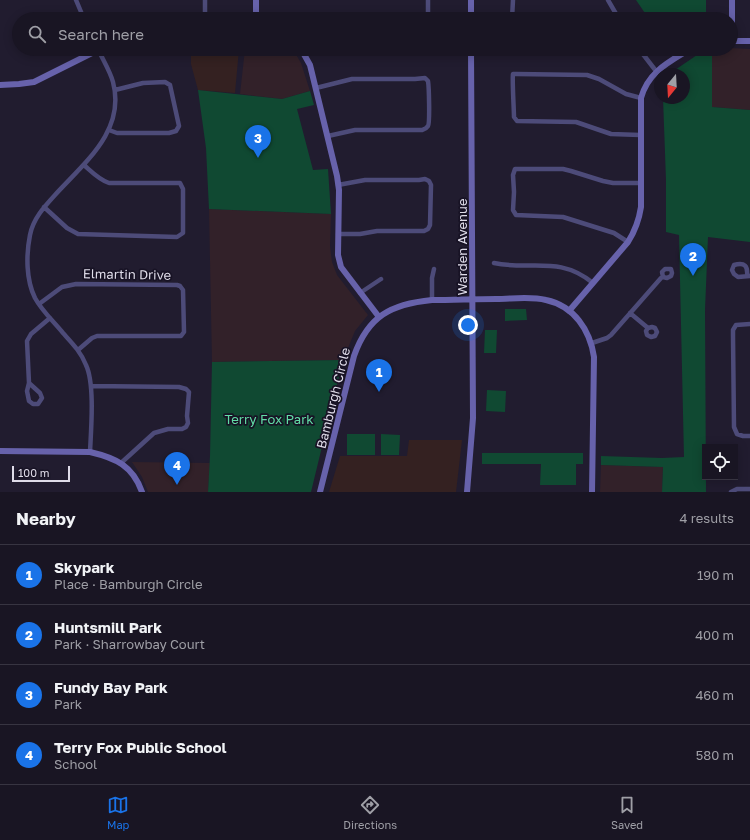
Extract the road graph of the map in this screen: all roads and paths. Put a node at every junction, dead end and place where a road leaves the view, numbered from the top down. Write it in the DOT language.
graph roads {
  1 [pos="76,0"];
  2 [pos="205,0"];
  3 [pos="256,0"];
  4 [pos="428,0"];
  5 [pos="471,0"];
  6 [pos="513,0"];
  7 [pos="608,0"];
  8 [pos="732,0"];
  9 [pos="81,12"];
  10 [pos="205,12"];
  11 [pos="256,12"];
  12 [pos="428,12"];
  13 [pos="471,12"];
  14 [pos="512,12"];
  15 [pos="615,12"];
  16 [pos="732,12"];
  17 [pos="738,41"];
  18 [pos="750,41"];
  19 [pos="85,56"];
  20 [pos="102,56"];
  21 [pos="305,56"];
  22 [pos="471,56"];
  23 [pos="644,56"];
  24 [pos="679,56"];
  25 [pos="654,68"];
  26 [pos="661,68"];
  27 [pos="654,74"];
  28 [pos="0,85"];
  29 [pos="316,88"];
  30 [pos="114,90"];
  31 [pos="641,98"];
  32 [pos="109,130"];
  33 [pos="640,135"];
  34 [pos="328,136"];
  35 [pos="84,165"];
  36 [pos="641,183"];
  37 [pos="338,185"];
  38 [pos="44,207"];
  39 [pos="338,234"];
  40 [pos="628,242"];
  41 [pos="494,263"];
  42 [pos="434,269"];
  43 [pos="663,277"];
  44 [pos="380,279"];
  45 [pos="593,283"];
  46 [pos="360,294"];
  47 [pos="473,299"];
  48 [pos="432,300"];
  49 [pos="39,304"];
  50 [pos="569,311"];
  51 [pos="630,313"];
  52 [pos="379,317"];
  53 [pos="50,318"];
  54 [pos="750,324"];
  55 [pos="648,328"];
  56 [pos="592,343"];
  57 [pos="78,350"];
  58 [pos="29,383"];
  59 [pos="91,386"];
  60 [pos="750,436"];
  61 [pos="0,451"];
  62 [pos="90,452"];
  63 [pos="121,463"];
  64 [pos="750,489"];
  65 [pos="142,492"];
  66 [pos="320,492"];
  67 [pos="467,492"];
  68 [pos="592,492"];
  69 [pos="732,492"];
  1 -- 9 [label="street"];
  2 -- 10 [label="street"];
  3 -- 11 [label="street"];
  4 -- 12 [label="street"];
  5 -- 13 [label="street"];
  6 -- 14 [label="street"];
  7 -- 15 [label="street"];
  8 -- 16 [label="street"];
  17 -- 18 [label="street"];
  19 -- 28 [label="street"];
  20 -- 30 [label="street"];
  21 -- 29 [label="street"];
  22 -- 47 [label="street, Warden Avenue"];
  23 -- 25 [label="street"];
  24 -- 26 [label="street"];
  27 -- 31 [label="street"];
  29 -- 34 [label="street"];
  29 -- 34 [label="street"];
  30 -- 32 [label="street"];
  30 -- 32 [label="street"];
  31 -- 33 [label="street"];
  31 -- 33 [label="street"];
  32 -- 35 [label="street"];
  33 -- 36 [label="street"];
  34 -- 37 [label="street"];
  35 -- 38 [label="street"];
  35 -- 38 [label="street"];
  36 -- 40 [label="street"];
  36 -- 40 [label="street"];
  37 -- 39 [label="street"];
  37 -- 39 [label="street"];
  38 -- 49 [label="street"];
  39 -- 46 [label="street"];
  40 -- 45 [label="street"];
  41 -- 45 [label="street"];
  42 -- 48 [label="street"];
  43 -- 51 [label="street"];
  44 -- 46 [label="street"];
  45 -- 50 [label="street"];
  46 -- 52 [label="street"];
  47 -- 48 [label="street, Bamburgh Circle"];
  47 -- 50 [label="street, Bamburgh Circle"];
  47 -- 67 [label="street, Warden Avenue"];
  48 -- 52 [label="street, Bamburgh Circle"];
  49 -- 53 [label="street"];
  49 -- 57 [label="street, Elmartin Drive"];
  50 -- 56 [label="street, Bamburgh Circle"];
  51 -- 55 [label="street"];
  51 -- 56 [label="street"];
  52 -- 66 [label="street, Bamburgh Circle"];
  53 -- 57 [label="street"];
  53 -- 58 [label="street"];
  54 -- 60 [label="street"];
  56 -- 68 [label="street, Bamburgh Circle"];
  57 -- 59 [label="street"];
  59 -- 62 [label="street"];
  59 -- 63 [label="street"];
  61 -- 62 [label="street"];
  62 -- 63 [label="street"];
  63 -- 65 [label="street"];
  64 -- 69 [label="street"];
}
